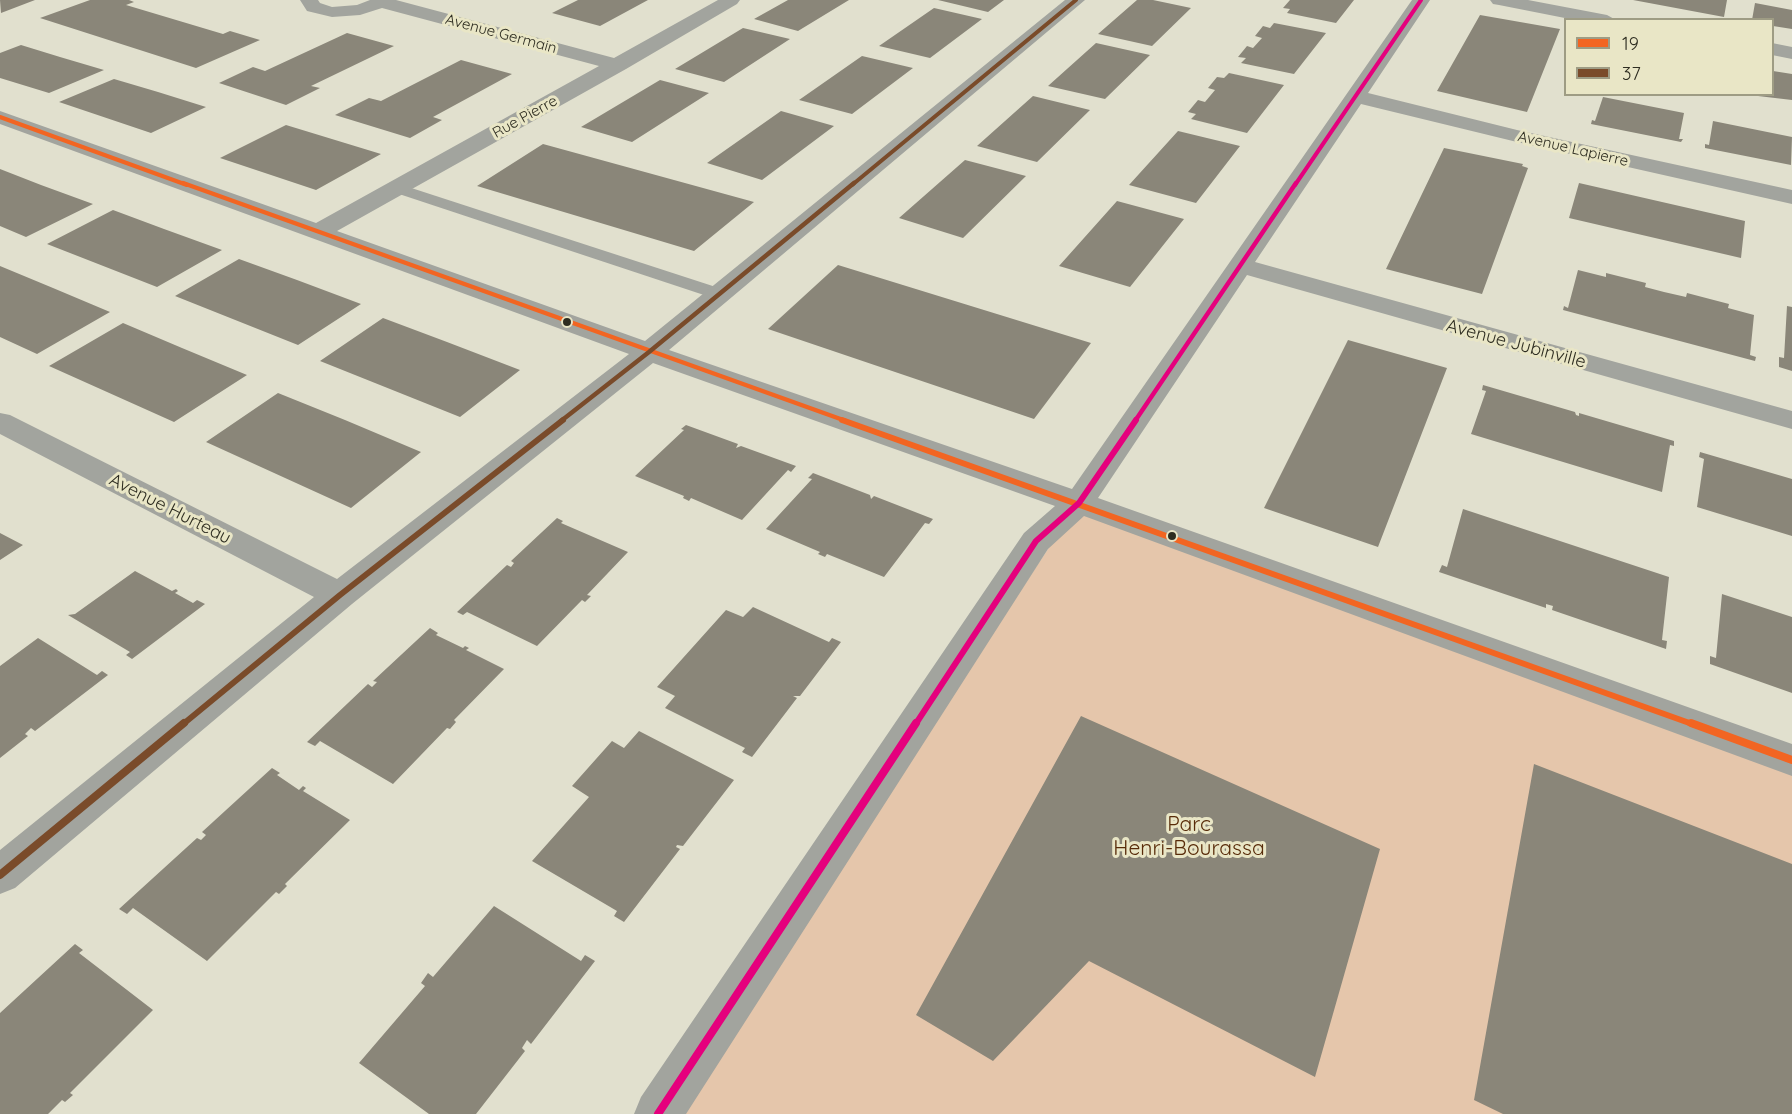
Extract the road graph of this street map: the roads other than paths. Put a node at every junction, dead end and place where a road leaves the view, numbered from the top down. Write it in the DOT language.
graph roads {
  1 [pos="309,0"];
  2 [pos="731,0"];
  3 [pos="1076,0"];
  4 [pos="1421,0"];
  5 [pos="1499,0"];
  6 [pos="385,1"];
  7 [pos="1596,18"];
  8 [pos="1774,49"];
  9 [pos="1792,53"];
  10 [pos="619,65"];
  11 [pos="1355,96"];
  12 [pos="0,117"];
  13 [pos="396,188"];
  14 [pos="1792,197"];
  15 [pos="318,232"];
  16 [pos="1241,266"];
  17 [pos="719,294"];
  18 [pos="649,352"];
  19 [pos="1792,420"];
  20 [pos="0,422"];
  21 [pos="1079,503"];
  22 [pos="340,596"];
  23 [pos="1792,760"];
  24 [pos="0,874"];
  25 [pos="658,1114"];
  1 -- 6 [label="street, Avenue Germain"];
  2 -- 10 [label="street, Rue Pierre"];
  3 -- 17 [label="street"];
  4 -- 11 [label="street"];
  5 -- 7 [label="street"];
  6 -- 10 [label="street, Avenue Germain"];
  8 -- 9 [label="street"];
  10 -- 13 [label="street, Rue Pierre"];
  11 -- 14 [label="street, Avenue Lapierre"];
  11 -- 16 [label="street"];
  12 -- 15 [label="street"];
  13 -- 15 [label="street, Rue Pierre"];
  13 -- 17 [label="lane"];
  15 -- 18 [label="street"];
  16 -- 19 [label="street, Avenue Jubinville"];
  16 -- 21 [label="street"];
  17 -- 18 [label="street"];
  18 -- 21 [label="street"];
  18 -- 22 [label="street"];
  20 -- 22 [label="street, Avenue Hurteau"];
  21 -- 23 [label="street"];
  21 -- 25 [label="street"];
  22 -- 24 [label="street"];
}
